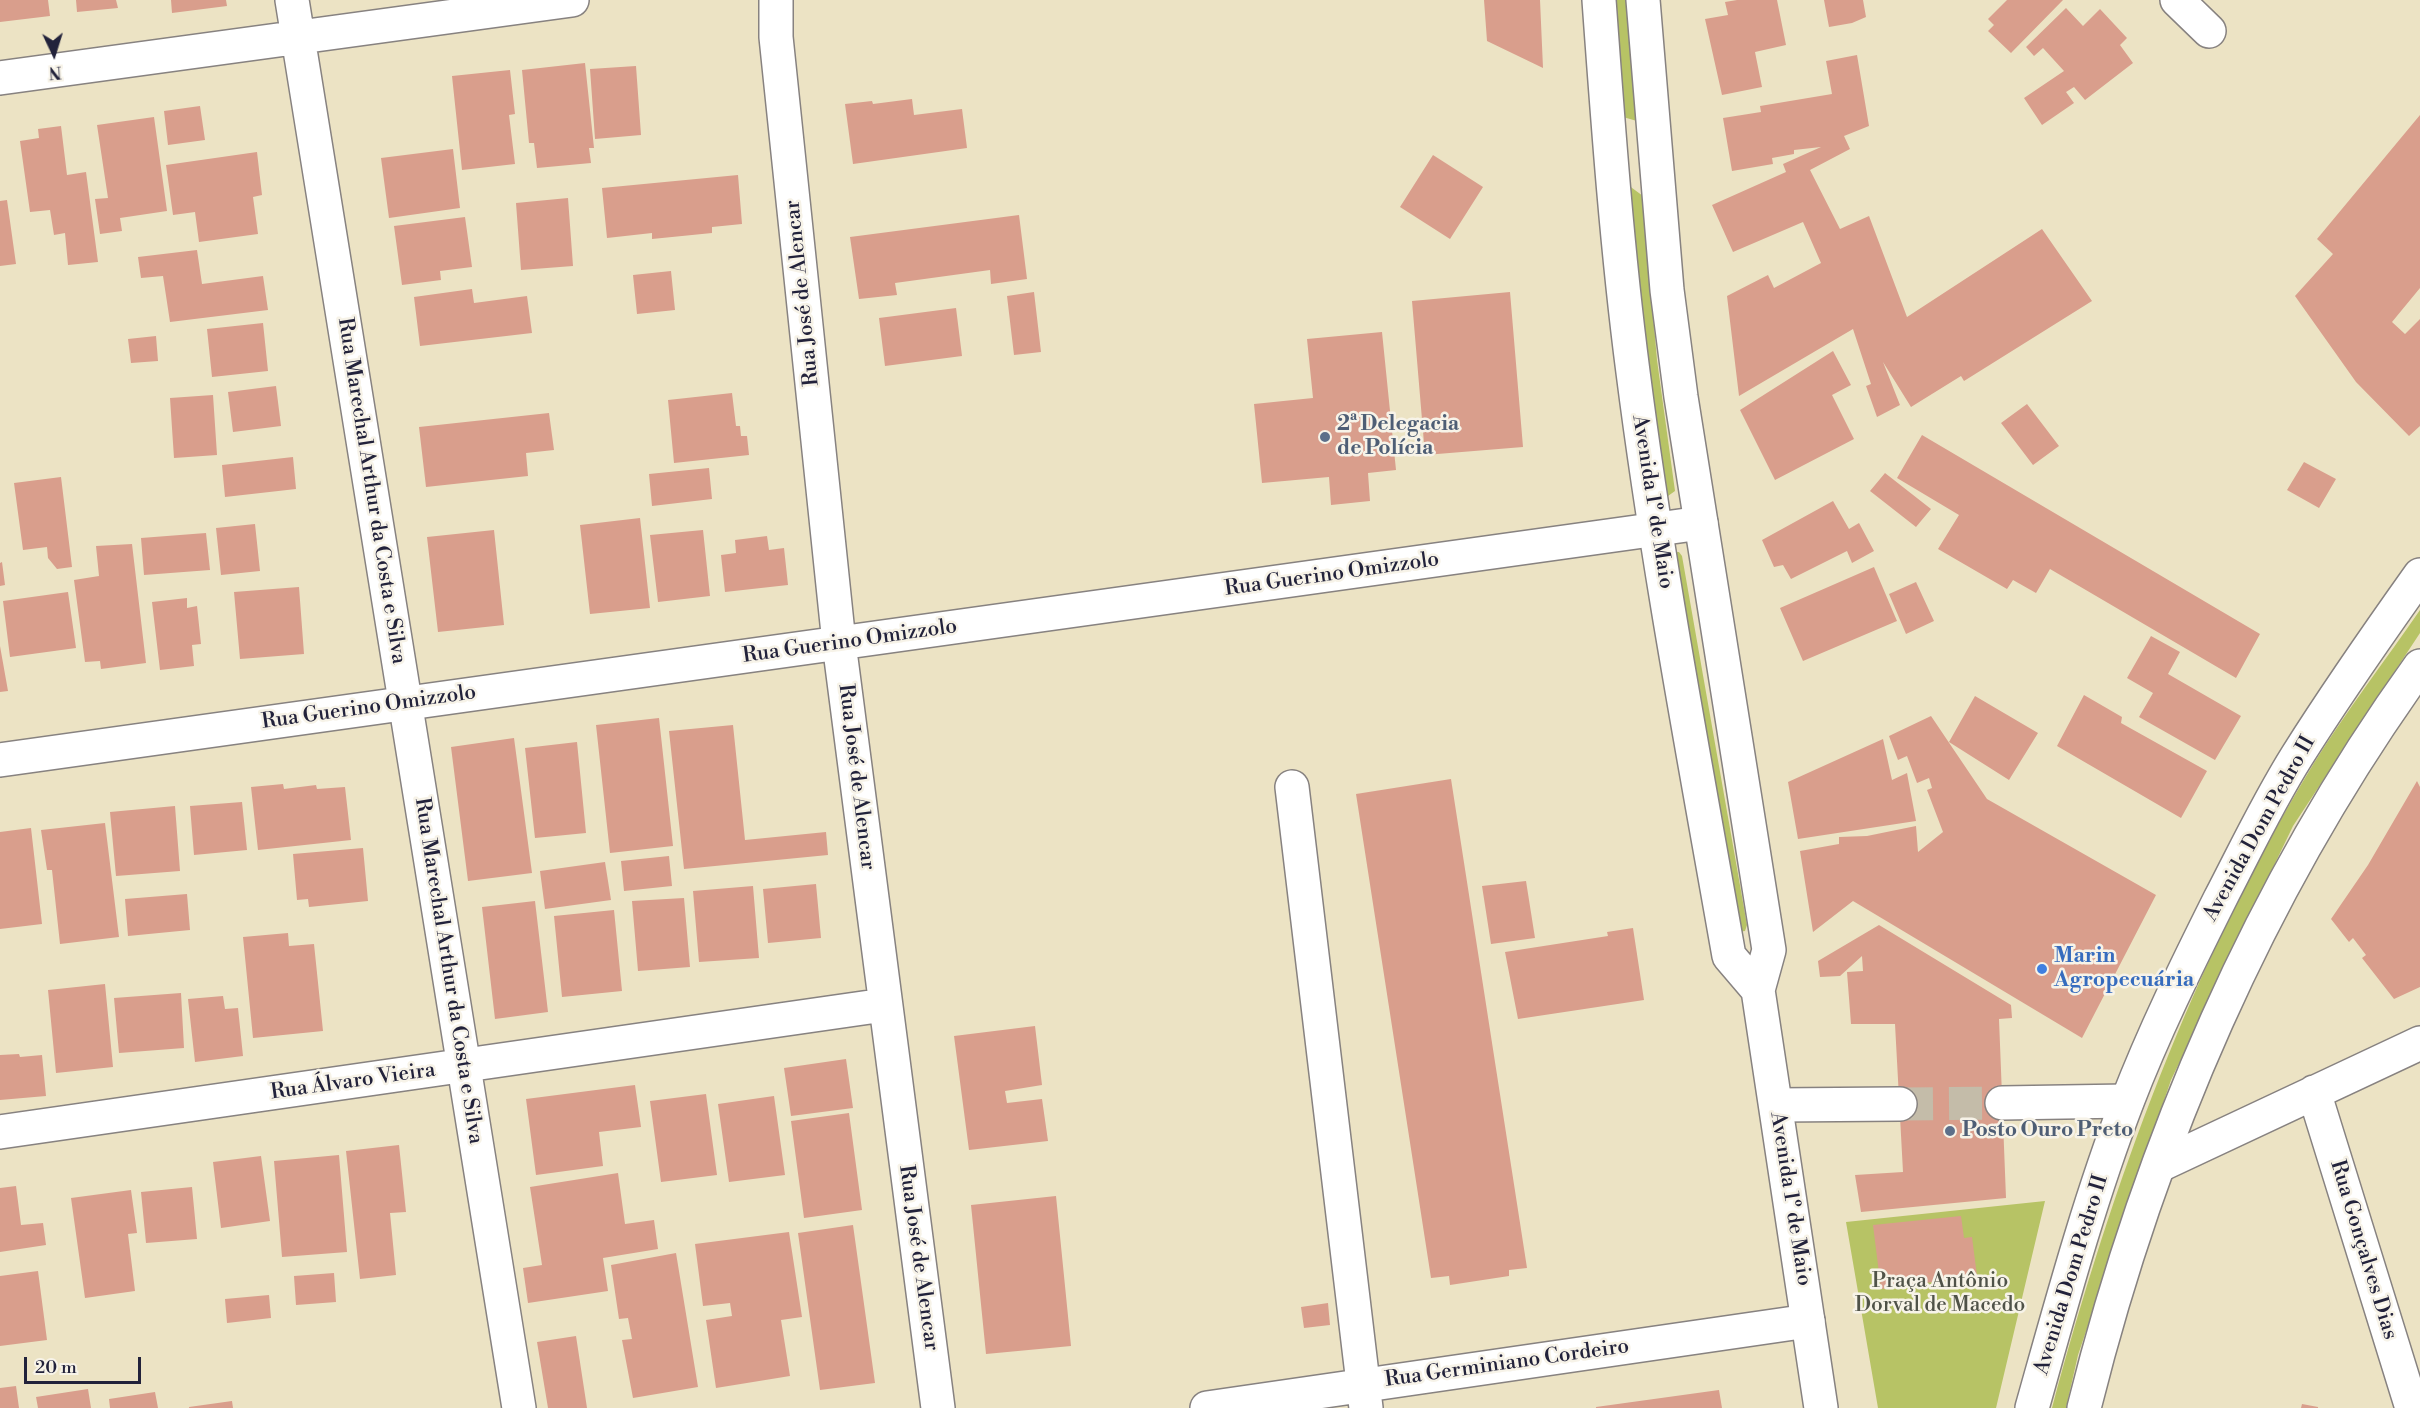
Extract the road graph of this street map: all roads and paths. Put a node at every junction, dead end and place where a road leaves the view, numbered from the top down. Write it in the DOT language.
graph roads {
  1 [pos="292,0"];
  2 [pos="572,0"];
  3 [pos="776,0"];
  4 [pos="1599,0"];
  5 [pos="1643,0"];
  6 [pos="2177,0"];
  7 [pos="2209,31"];
  8 [pos="298,38"];
  9 [pos="0,78"];
  10 [pos="1656,163"];
  11 [pos="1611,165"];
  12 [pos="1701,523"];
  13 [pos="1656,530"];
  14 [pos="2420,575"];
  15 [pos="839,643"];
  16 [pos="2420,666"];
  17 [pos="405,704"];
  18 [pos="0,760"];
  19 [pos="1292,787"];
  20 [pos="1758,990"];
  21 [pos="884,1005"];
  22 [pos="2420,1043"];
  23 [pos="464,1066"];
  24 [pos="2314,1092"];
  25 [pos="2127,1101"];
  26 [pos="2002,1102"];
  27 [pos="1900,1104"];
  28 [pos="1776,1105"];
  29 [pos="0,1132"];
  30 [pos="2160,1165"];
  31 [pos="1808,1321"];
  32 [pos="1364,1397"];
  33 [pos="519,1408"];
  34 [pos="938,1408"];
  35 [pos="1207,1408"];
  36 [pos="1821,1408"];
  37 [pos="2032,1408"];
  38 [pos="2084,1408"];
  39 [pos="2412,1408"];
  1 -- 8 [label="street, Rua Marechal Arthur da Costa e Silva"];
  2 -- 8 [label="street"];
  3 -- 15 [label="street, Rua José de Alencar"];
  4 -- 11 [label="street, Avenida 1º de Maio"];
  5 -- 10 [label="street, Avenida 1º de Maio"];
  6 -- 7 [label="street"];
  8 -- 9 [label="street"];
  8 -- 17 [label="street, Rua Marechal Arthur da Costa e Silva"];
  10 -- 11 [label="street"];
  10 -- 12 [label="street, Avenida 1º de Maio"];
  11 -- 13 [label="street, Avenida 1º de Maio"];
  12 -- 13 [label="street, Rua Guerino Omizzolo"];
  12 -- 20 [label="street, Avenida 1º de Maio"];
  13 -- 15 [label="street, Rua Guerino Omizzolo"];
  13 -- 20 [label="street, Avenida 1º de Maio"];
  14 -- 25 [label="street, Avenida Dom Pedro II"];
  15 -- 17 [label="street, Rua Guerino Omizzolo"];
  15 -- 21 [label="street, Rua José de Alencar"];
  16 -- 30 [label="street"];
  17 -- 18 [label="street, Rua Guerino Omizzolo"];
  17 -- 23 [label="street, Rua Marechal Arthur da Costa e Silva"];
  19 -- 32 [label="street"];
  20 -- 28 [label="street, Avenida 1º de Maio"];
  21 -- 23 [label="street, Rua Álvaro Vieira"];
  21 -- 34 [label="street, Rua José de Alencar"];
  22 -- 24 [label="street"];
  23 -- 29 [label="street, Rua Álvaro Vieira"];
  23 -- 33 [label="street, Rua Marechal Arthur da Costa e Silva"];
  24 -- 30 [label="street"];
  24 -- 39 [label="street, Rua Gonçalves Dias"];
  25 -- 26 [label="street"];
  25 -- 37 [label="street, Avenida Dom Pedro II"];
  27 -- 28 [label="street"];
  28 -- 31 [label="street, Avenida 1º de Maio"];
  30 -- 38 [label="street"];
  31 -- 32 [label="street, Rua Germiniano Cordeiro"];
  31 -- 36 [label="street, Avenida 1º de Maio"];
  32 -- 35 [label="street, Rua Germiniano Cordeiro"];
}
